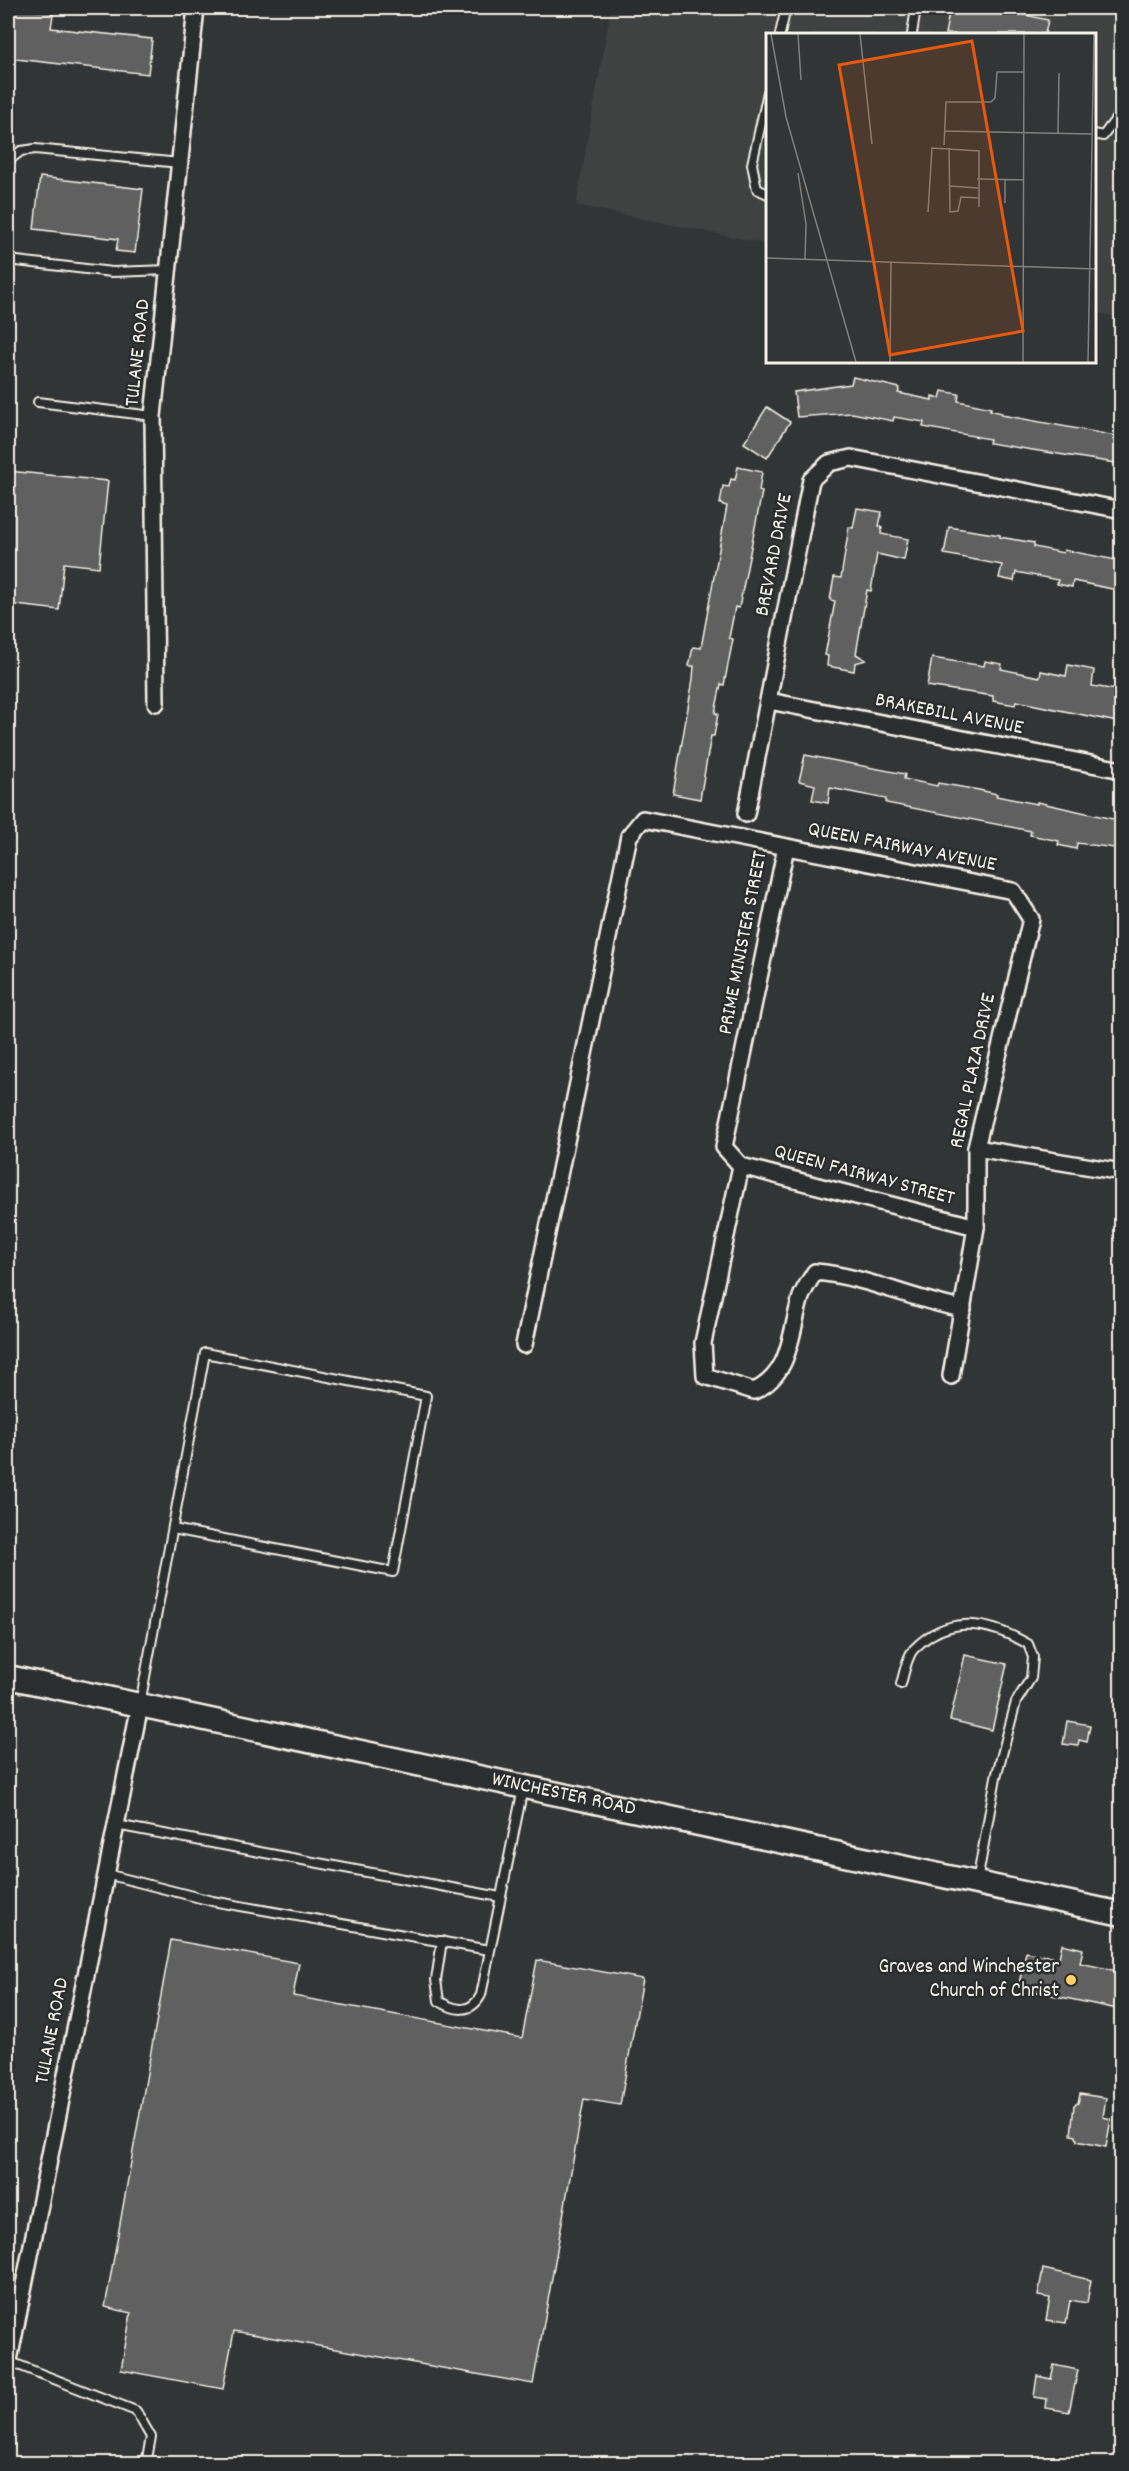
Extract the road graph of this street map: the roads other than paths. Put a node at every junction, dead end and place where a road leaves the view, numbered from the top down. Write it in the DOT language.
graph roads {
  1 [pos="196,8"];
  2 [pos="786,8"];
  3 [pos="916,8"];
  4 [pos="780,33"];
  5 [pos="912,33"];
  6 [pos="766,101"];
  7 [pos="1122,111"];
  8 [pos="1096,134"];
  9 [pos="8,161"];
  10 [pos="180,163"];
  11 [pos="766,193"];
  12 [pos="8,260"];
  13 [pos="169,270"];
  14 [pos="38,402"];
  15 [pos="153,416"];
  16 [pos="1122,510"];
  17 [pos="769,701"];
  18 [pos="156,703"];
  19 [pos="1122,770"];
  20 [pos="746,814"];
  21 [pos="786,847"];
  22 [pos="1031,918"];
  23 [pos="976,1148"];
  24 [pos="741,1166"];
  25 [pos="1122,1172"];
  26 [pos="976,1227"];
  27 [pos="963,1309"];
  28 [pos="524,1345"];
  29 [pos="951,1376"];
  30 [pos="172,1528"];
  31 [pos="8,1677"];
  32 [pos="901,1684"];
  33 [pos="140,1705"];
  34 [pos="523,1787"];
  35 [pos="116,1825"];
  36 [pos="106,1874"];
  37 [pos="977,1883"];
  38 [pos="500,1897"];
  39 [pos="1122,1914"];
  40 [pos="442,1941"];
  41 [pos="489,1950"];
  42 [pos="8,2363"];
  43 [pos="146,2463"];
  1 -- 10 [label="street, TULANE ROAD"];
  2 -- 4 [label="lane"];
  3 -- 5 [label="lane"];
  6 -- 11 [label="lane"];
  7 -- 8 [label="lane"];
  9 -- 10 [label="lane"];
  10 -- 13 [label="street, TULANE ROAD"];
  12 -- 13 [label="lane"];
  13 -- 15 [label="street, TULANE ROAD"];
  14 -- 15 [label="lane"];
  15 -- 18 [label="street, TULANE ROAD"];
  16 -- 17 [label="street, BREVARD DRIVE"];
  17 -- 19 [label="street, BRAKEBILL AVENUE"];
  17 -- 20 [label="street, BREVARD DRIVE"];
  21 -- 22 [label="street, QUEEN FAIRWAY AVENUE"];
  21 -- 24 [label="street, PRIME MINISTER STREET"];
  21 -- 28 [label="street, PRIME MINISTER STREET"];
  22 -- 23 [label="street, REGAL PLAZA DRIVE"];
  23 -- 25 [label="street"];
  23 -- 26 [label="street, REGAL PLAZA DRIVE"];
  24 -- 26 [label="street, QUEEN FAIRWAY STREET"];
  24 -- 27 [label="street"];
  26 -- 27 [label="street, REGAL PLAZA DRIVE"];
  27 -- 29 [label="street, REGAL PLAZA DRIVE"];
  30 -- 30 [label="lane"];
  30 -- 33 [label="lane"];
  31 -- 33 [label="main road, WINCHESTER ROAD"];
  32 -- 37 [label="lane"];
  33 -- 34 [label="main road, WINCHESTER ROAD"];
  33 -- 35 [label="street, TULANE ROAD"];
  34 -- 37 [label="main road, WINCHESTER ROAD"];
  34 -- 38 [label="lane"];
  35 -- 36 [label="street, TULANE ROAD"];
  35 -- 38 [label="lane"];
  36 -- 40 [label="lane"];
  36 -- 42 [label="street, TULANE ROAD"];
  37 -- 39 [label="main road, WINCHESTER ROAD"];
  38 -- 41 [label="lane"];
  40 -- 41 [label="lane"];
  40 -- 41 [label="lane"];
  42 -- 43 [label="lane"];
}
